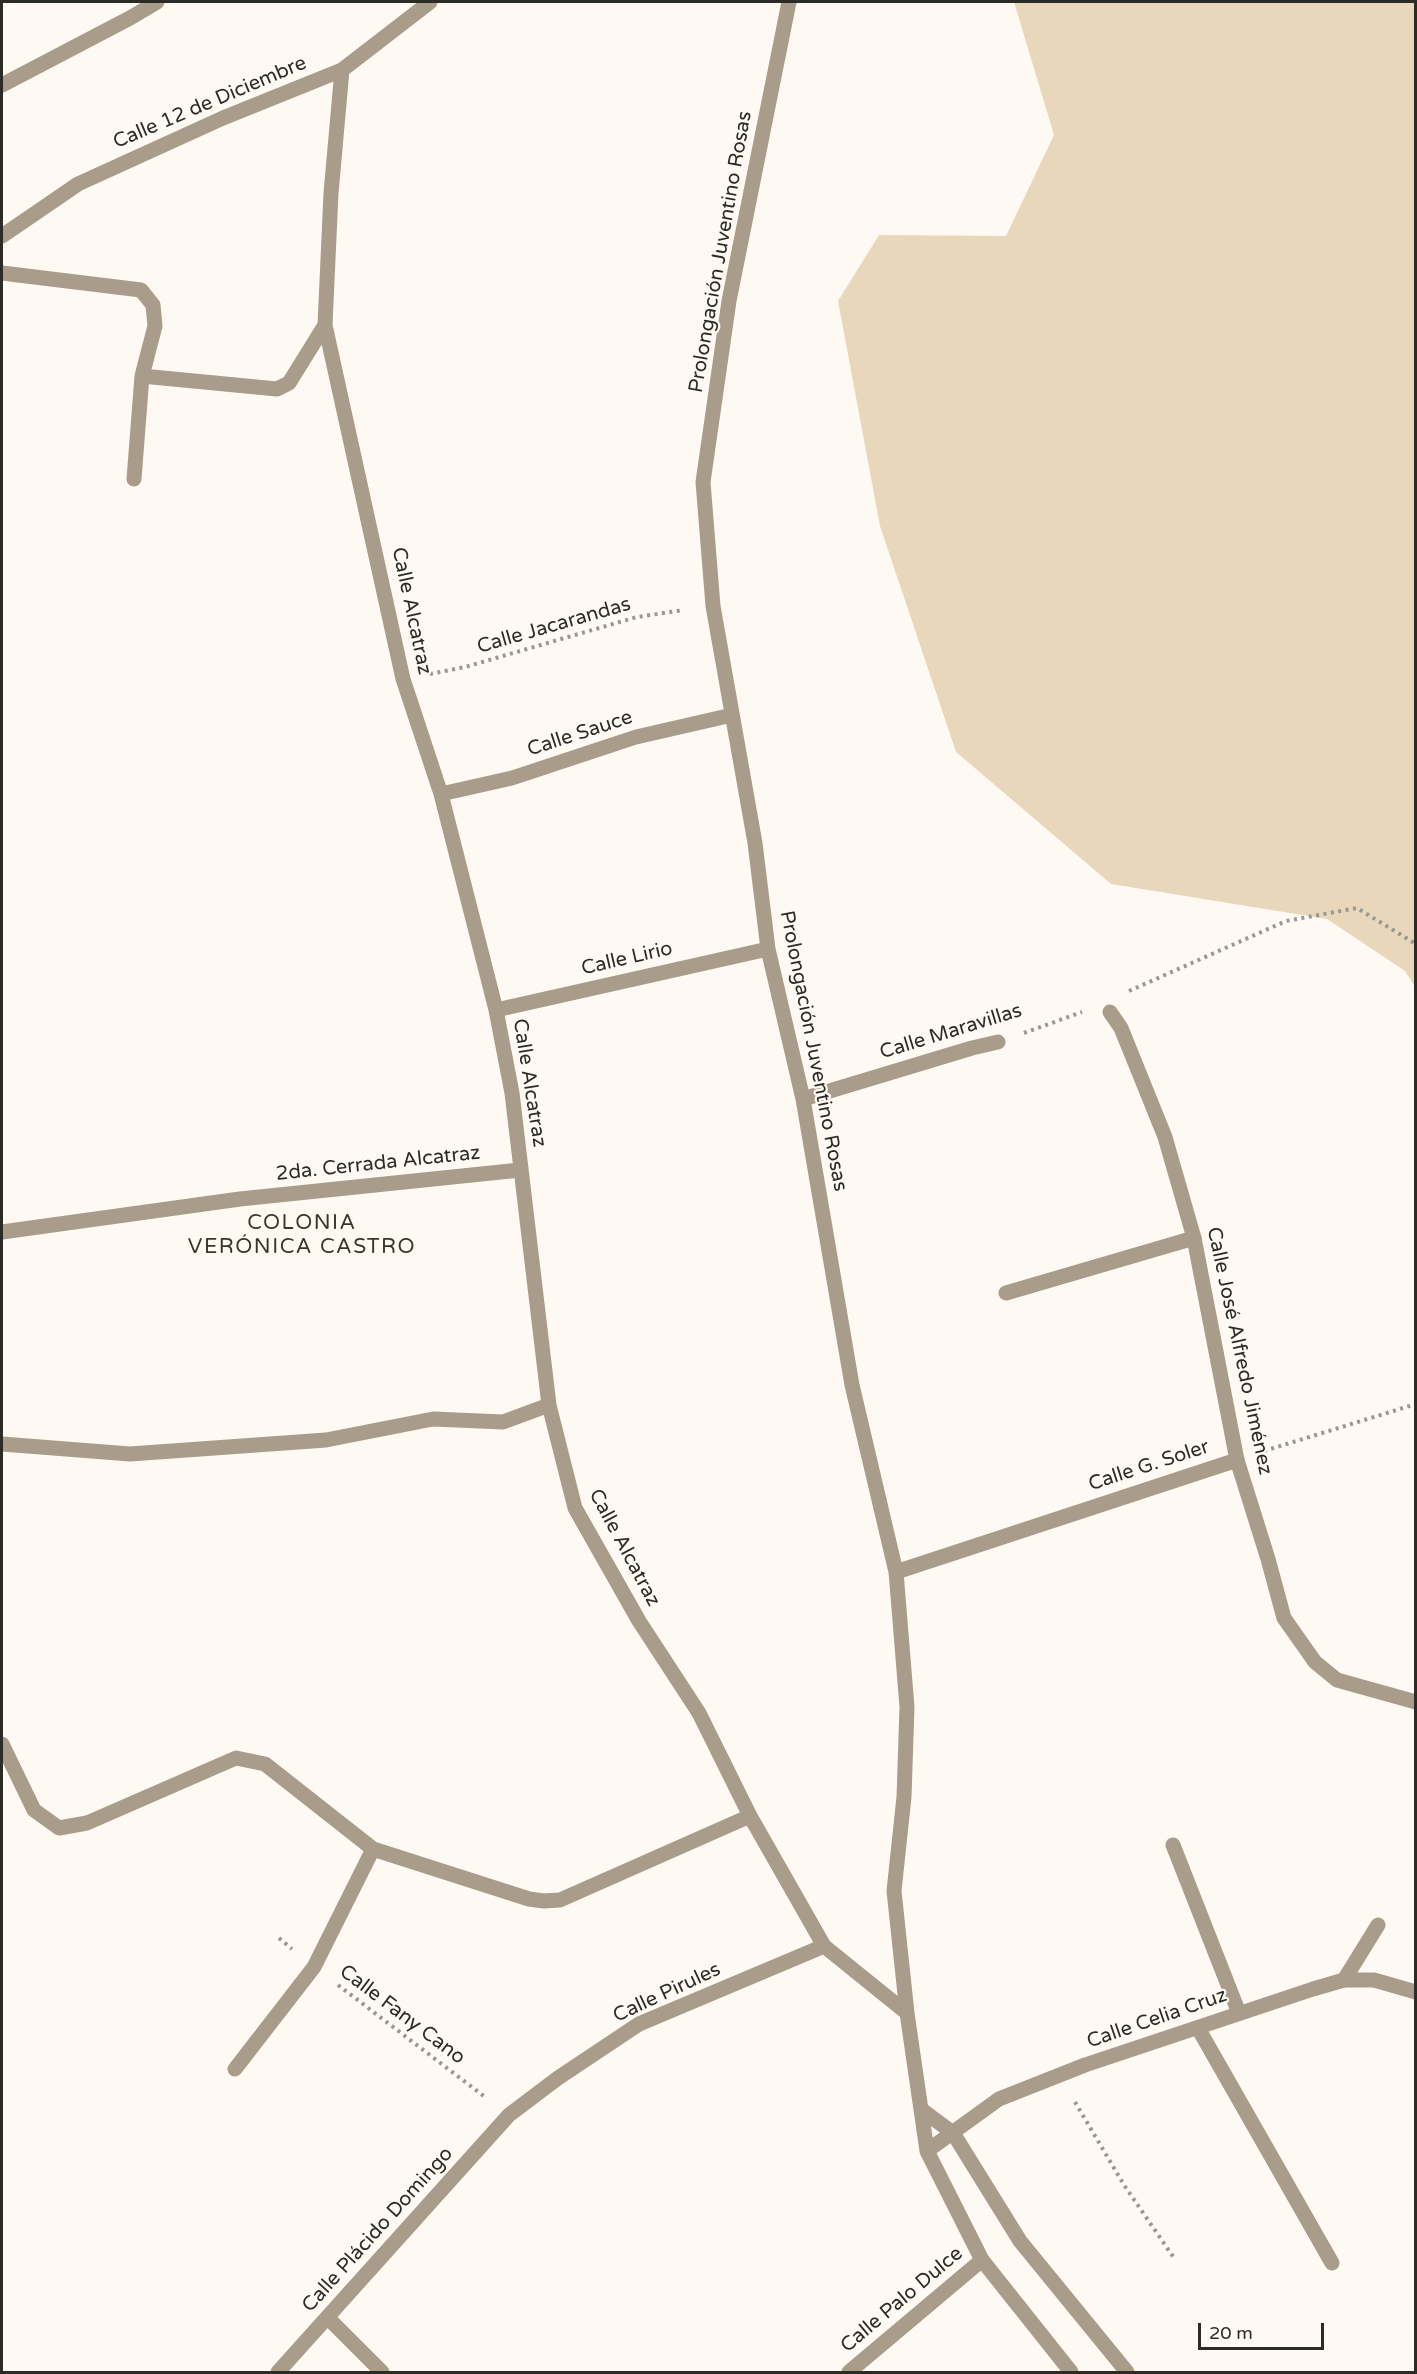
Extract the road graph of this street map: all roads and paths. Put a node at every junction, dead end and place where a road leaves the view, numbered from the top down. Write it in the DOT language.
graph roads {
  1 [pos="157,2"];
  2 [pos="430,2"];
  3 [pos="789,2"];
  4 [pos="342,70"];
  5 [pos="2,85"];
  6 [pos="2,236"];
  7 [pos="2,273"];
  8 [pos="325,325"];
  9 [pos="142,376"];
  10 [pos="134,479"];
  11 [pos="713,606"];
  12 [pos="403,679"];
  13 [pos="732,715"];
  14 [pos="441,794"];
  15 [pos="1416,944"];
  16 [pos="768,949"];
  17 [pos="496,1010"];
  18 [pos="1110,1012"];
  19 [pos="998,1042"];
  20 [pos="803,1099"];
  21 [pos="520,1170"];
  22 [pos="2,1232"];
  23 [pos="1194,1238"];
  24 [pos="1006,1293"];
  25 [pos="1416,1404"];
  26 [pos="549,1405"];
  27 [pos="2,1444"];
  28 [pos="1237,1460"];
  29 [pos="896,1572"];
  30 [pos="1416,1702"];
  31 [pos="2,1744"];
  32 [pos="750,1816"];
  33 [pos="1173,1845"];
  34 [pos="373,1849"];
  35 [pos="1378,1925"];
  36 [pos="279,1938"];
  37 [pos="824,1946"];
  38 [pos="314,1967"];
  39 [pos="1344,1980"];
  40 [pos="1416,1992"];
  41 [pos="908,2013"];
  42 [pos="1239,2013"];
  43 [pos="1198,2028"];
  44 [pos="235,2069"];
  45 [pos="1059,2075"];
  46 [pos="922,2110"];
  47 [pos="509,2115"];
  48 [pos="953,2133"];
  49 [pos="927,2151"];
  50 [pos="1174,2258"];
  51 [pos="982,2260"];
  52 [pos="1332,2263"];
  53 [pos="327,2318"];
  54 [pos="278,2373"];
  55 [pos="382,2373"];
  56 [pos="849,2373"];
  57 [pos="1071,2373"];
  58 [pos="1127,2373"];
  1 -- 5 [label="street"];
  2 -- 4 [label="street, Calle 12 de Diciembre"];
  3 -- 11 [label="street, Prolongación Juventino Rosas"];
  4 -- 6 [label="street, Calle 12 de Diciembre"];
  4 -- 8 [label="street, Calle Alcatraz"];
  7 -- 9 [label="street"];
  8 -- 9 [label="street"];
  8 -- 12 [label="street, Calle Alcatraz"];
  9 -- 10 [label="street"];
  11 -- 12 [label="path, Calle Jacarandas"];
  11 -- 13 [label="street, Prolongación Juventino Rosas"];
  12 -- 14 [label="street, Calle Alcatraz"];
  13 -- 14 [label="street, Calle Sauce"];
  13 -- 16 [label="street, Prolongación Juventino Rosas"];
  14 -- 17 [label="street, Calle Alcatraz"];
  15 -- 18 [label="path"];
  16 -- 17 [label="street, Calle Lirio"];
  16 -- 20 [label="street, Prolongación Juventino Rosas"];
  17 -- 21 [label="street, Calle Alcatraz"];
  18 -- 19 [label="path, Calle Maravillas"];
  18 -- 23 [label="street, Calle José Alfredo Jiménez"];
  19 -- 20 [label="street, Calle Maravillas"];
  20 -- 29 [label="street, Prolongación Juventino Rosas"];
  21 -- 22 [label="street, 2da. Cerrada Alcatraz"];
  21 -- 26 [label="street, Calle Alcatraz"];
  23 -- 24 [label="street"];
  23 -- 28 [label="street, Calle José Alfredo Jiménez"];
  25 -- 28 [label="path, Calle G. Soler"];
  26 -- 27 [label="street"];
  26 -- 32 [label="street, Calle Alcatraz"];
  28 -- 29 [label="street, Calle G. Soler"];
  28 -- 30 [label="street, Calle José Alfredo Jiménez"];
  29 -- 41 [label="street, Prolongación Juventino Rosas"];
  31 -- 34 [label="street"];
  32 -- 34 [label="street"];
  32 -- 37 [label="street, Calle Alcatraz"];
  33 -- 42 [label="street"];
  34 -- 38 [label="street"];
  35 -- 39 [label="street"];
  36 -- 38 [label="path, Calle Fany Cano"];
  37 -- 41 [label="street, Calle Alcatraz"];
  37 -- 47 [label="street, Calle Pirules"];
  38 -- 44 [label="street"];
  38 -- 47 [label="path, Calle Fany Cano"];
  39 -- 40 [label="street, Calle Celia Cruz"];
  39 -- 42 [label="street, Calle Celia Cruz"];
  41 -- 46 [label="street, Prolongación Juventino Rosas"];
  42 -- 43 [label="street, Calle Celia Cruz"];
  43 -- 45 [label="street, Calle Celia Cruz"];
  43 -- 52 [label="street"];
  45 -- 48 [label="street, Calle Celia Cruz"];
  45 -- 50 [label="path"];
  46 -- 48 [label="street"];
  46 -- 49 [label="street, Prolongación Juventino Rosas"];
  47 -- 53 [label="street, Calle Plácido Domingo"];
  48 -- 49 [label="street, Calle Celia Cruz"];
  48 -- 58 [label="street"];
  49 -- 51 [label="street, Prolongación Juventino Rosas"];
  51 -- 56 [label="street, Calle Palo Dulce"];
  51 -- 57 [label="street, Prolongación Juventino Rosas"];
  53 -- 54 [label="street, Calle Plácido Domingo"];
  53 -- 55 [label="street"];
}
